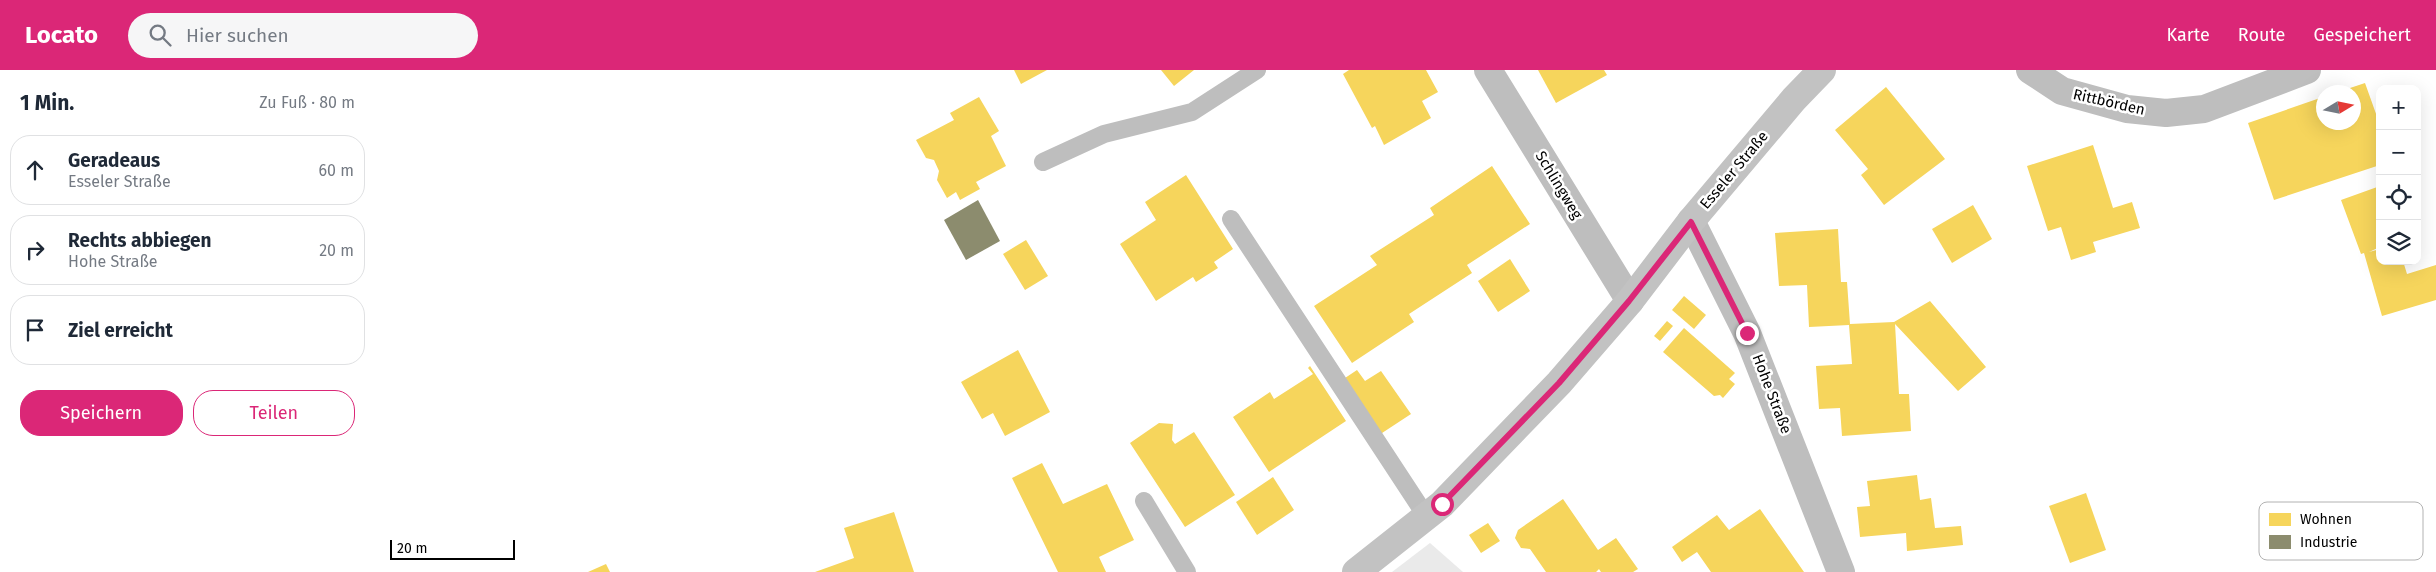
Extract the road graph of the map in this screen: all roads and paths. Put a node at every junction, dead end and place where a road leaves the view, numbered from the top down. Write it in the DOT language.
graph roads {
  1 [pos="1257,70"];
  2 [pos="1488,70"];
  3 [pos="1822,70"];
  4 [pos="2030,70"];
  5 [pos="2307,70"];
  6 [pos="1043,162"];
  7 [pos="1231,220"];
  8 [pos="1691,222"];
  9 [pos="1629,301"];
  10 [pos="1144,501"];
  11 [pos="1426,516"];
  12 [pos="1187,572"];
  13 [pos="1356,572"];
  14 [pos="1841,572"];
  1 -- 6 [label="lane"];
  2 -- 9 [label="street, Schlingweg"];
  3 -- 8 [label="main road, Esseler Straße"];
  4 -- 5 [label="street, Rittbörden"];
  7 -- 11 [label="lane"];
  8 -- 9 [label="main road, Esseler Straße"];
  8 -- 14 [label="street, Hohe Straße"];
  9 -- 11 [label="main road, Esseler Straße"];
  10 -- 12 [label="lane"];
  11 -- 13 [label="main road, Esseler Straße"];
}
